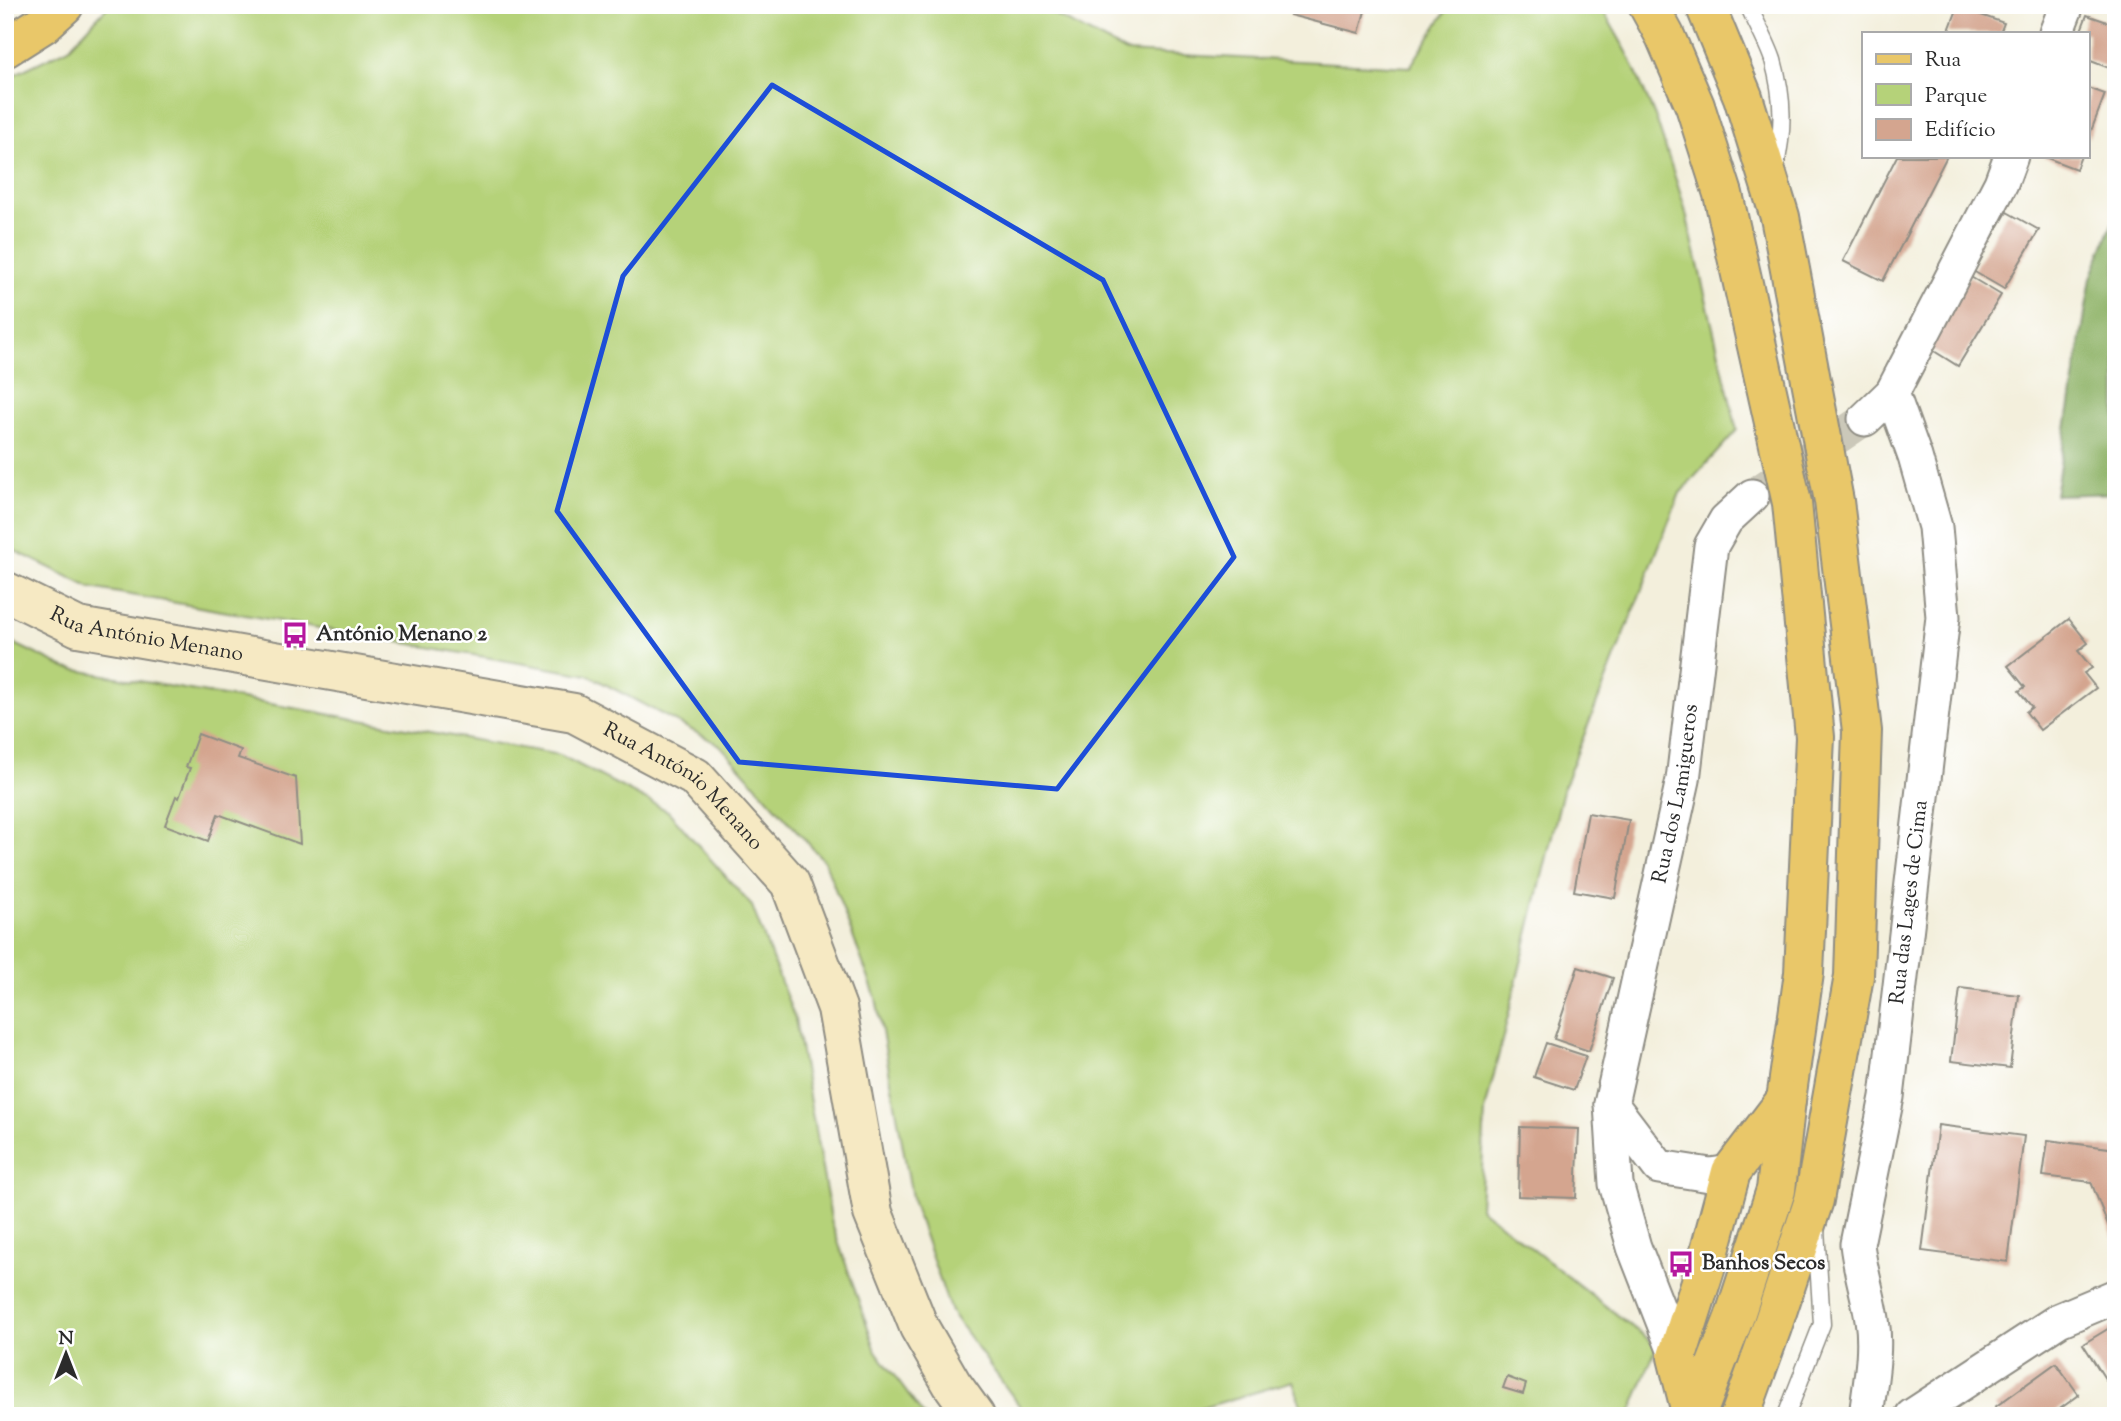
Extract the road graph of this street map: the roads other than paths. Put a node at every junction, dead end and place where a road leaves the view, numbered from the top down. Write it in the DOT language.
graph roads {
  1 [pos="64,5"];
  2 [pos="1648,5"];
  3 [pos="1705,5"];
  4 [pos="1748,5"];
  5 [pos="2067,5"];
  6 [pos="2056,32"];
  7 [pos="5,48"];
  8 [pos="2010,158"];
  9 [pos="1771,185"];
  10 [pos="1892,393"];
  11 [pos="1865,419"];
  12 [pos="1752,496"];
  13 [pos="5,591"];
  14 [pos="1786,1100"];
  15 [pos="1611,1104"];
  16 [pos="1731,1172"];
  17 [pos="1814,1200"];
  18 [pos="2116,1296"];
  19 [pos="1677,1357"];
  20 [pos="975,1416"];
  21 [pos="1694,1416"];
  22 [pos="1740,1416"];
  23 [pos="1786,1416"];
  24 [pos="1866,1416"];
  25 [pos="1912,1416"];
  1 -- 7 [label="main road"];
  2 -- 14 [label="main road"];
  3 -- 9 [label="main road"];
  4 -- 9 [label="lane"];
  5 -- 6 [label="street"];
  8 -- 10 [label="street"];
  9 -- 17 [label="main road"];
  10 -- 11 [label="street"];
  10 -- 24 [label="street, Rua das Lages de Cima"];
  12 -- 15 [label="street, Rua dos Lamigueros"];
  13 -- 20 [label="street, Rua António Menano"];
  14 -- 16 [label="main road"];
  14 -- 21 [label="main road"];
  15 -- 16 [label="street"];
  15 -- 19 [label="street, Rua dos Lamigueros"];
  16 -- 19 [label="main road"];
  17 -- 22 [label="main road"];
  17 -- 23 [label="lane"];
  18 -- 25 [label="street"];
  19 -- 21 [label="main road"];
}
